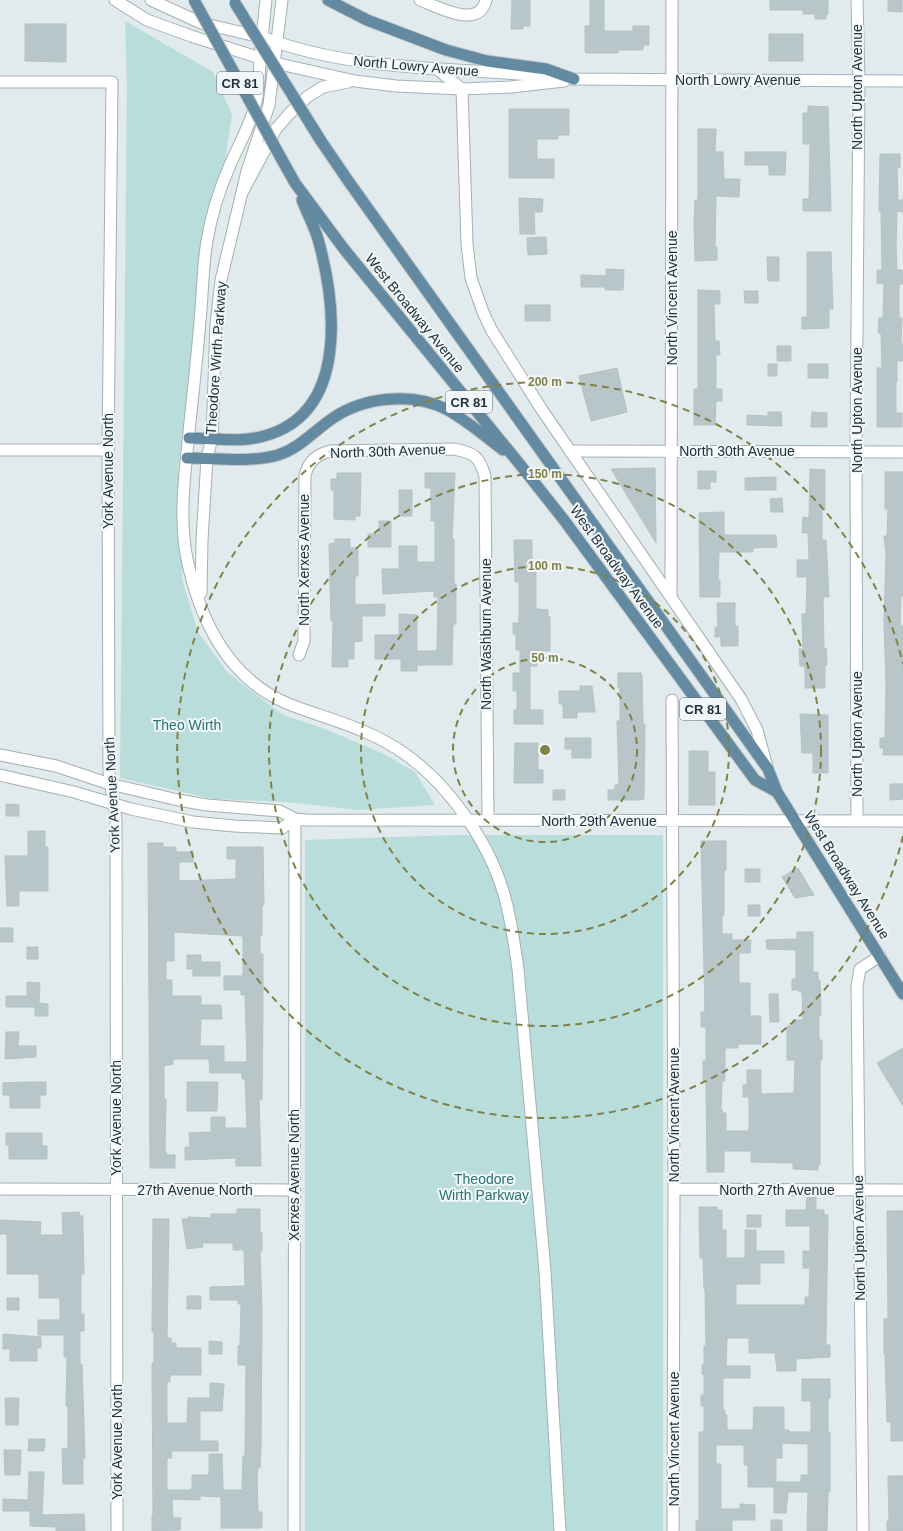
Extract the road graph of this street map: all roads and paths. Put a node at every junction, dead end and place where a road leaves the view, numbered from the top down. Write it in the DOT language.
graph roads {
  1 [pos="115,0"];
  2 [pos="152,0"];
  3 [pos="194,0"];
  4 [pos="266,0"];
  5 [pos="282,0"];
  6 [pos="329,0"];
  7 [pos="420,0"];
  8 [pos="486,0"];
  9 [pos="672,0"];
  10 [pos="857,0"];
  11 [pos="234,1"];
  12 [pos="262,38"];
  13 [pos="278,43"];
  14 [pos="260,59"];
  15 [pos="275,63"];
  16 [pos="438,70"];
  17 [pos="574,79"];
  18 [pos="673,79"];
  19 [pos="355,81"];
  20 [pos="859,81"];
  21 [pos="903,81"];
  22 [pos="0,82"];
  23 [pos="462,89"];
  24 [pos="295,183"];
  25 [pos="243,191"];
  26 [pos="189,438"];
  27 [pos="212,438"];
  28 [pos="0,450"];
  29 [pos="108,450"];
  30 [pos="570,451"];
  31 [pos="672,451"];
  32 [pos="856,452"];
  33 [pos="903,452"];
  34 [pos="471,453"];
  35 [pos="188,458"];
  36 [pos="207,458"];
  37 [pos="518,462"];
  38 [pos="308,464"];
  39 [pos="672,596"];
  40 [pos="201,608"];
  41 [pos="299,655"];
  42 [pos="672,700"];
  43 [pos="0,755"];
  44 [pos="768,769"];
  45 [pos="0,775"];
  46 [pos="110,784"];
  47 [pos="777,792"];
  48 [pos="114,803"];
  49 [pos="295,819"];
  50 [pos="467,820"];
  51 [pos="488,820"];
  52 [pos="672,821"];
  53 [pos="796,821"];
  54 [pos="857,821"];
  55 [pos="903,821"];
  56 [pos="880,956"];
  57 [pos="903,994"];
  58 [pos="0,1189"];
  59 [pos="116,1189"];
  60 [pos="674,1189"];
  61 [pos="294,1190"];
  62 [pos="858,1190"];
  63 [pos="903,1190"];
  64 [pos="117,1531"];
  65 [pos="294,1531"];
  66 [pos="560,1531"];
  67 [pos="673,1531"];
  68 [pos="863,1531"];
  1 -- 14 [label="street, North Lowry Avenue"];
  2 -- 12 [label="street, North Lowry Avenue"];
  3 -- 24 [label="main road, West Broadway Avenue / CR 81, bridge"];
  4 -- 12 [label="street, Theodore Wirth Parkway"];
  5 -- 13 [label="street, Theodore Wirth Parkway"];
  6 -- 17 [label="main road"];
  7 -- 8 [label="street"];
  9 -- 18 [label="street, North Vincent Avenue"];
  10 -- 20 [label="street, North Upton Avenue"];
  11 -- 44 [label="main road, West Broadway Avenue / CR 81, bridge"];
  12 -- 13 [label="street, North Lowry Avenue"];
  12 -- 14 [label="street, Theodore Wirth Parkway"];
  13 -- 15 [label="street, Theodore Wirth Parkway"];
  13 -- 16 [label="street, North Lowry Avenue"];
  14 -- 15 [label="street, North Lowry Avenue"];
  14 -- 26 [label="street, Theodore Wirth Parkway"];
  15 -- 19 [label="street, North Lowry Avenue"];
  15 -- 25 [label="street, Theodore Wirth Parkway"];
  16 -- 17 [label="street, North Lowry Avenue"];
  16 -- 23 [label="street"];
  17 -- 18 [label="street, North Lowry Avenue"];
  17 -- 23 [label="street, North Lowry Avenue"];
  18 -- 20 [label="street, North Lowry Avenue"];
  18 -- 31 [label="street, North Vincent Avenue"];
  19 -- 23 [label="street, North Lowry Avenue"];
  19 -- 25 [label="street"];
  20 -- 21 [label="street, North Lowry Avenue"];
  20 -- 32 [label="street, North Upton Avenue"];
  22 -- 29 [label="street, York Avenue North"];
  23 -- 30 [label="street, West Broadway Avenue"];
  24 -- 27 [label="main road"];
  24 -- 37 [label="main road, West Broadway Avenue / CR 81"];
  25 -- 27 [label="street, Theodore Wirth Parkway"];
  26 -- 27 [label="main road"];
  26 -- 35 [label="street, Theodore Wirth Parkway"];
  27 -- 36 [label="street, Theodore Wirth Parkway"];
  28 -- 29 [label="street"];
  29 -- 46 [label="street, York Avenue North"];
  30 -- 31 [label="street, North 30th Avenue"];
  30 -- 39 [label="street, West Broadway Avenue"];
  31 -- 32 [label="street, North 30th Avenue"];
  31 -- 39 [label="street, North Vincent Avenue"];
  32 -- 33 [label="street, North 30th Avenue"];
  32 -- 54 [label="street, North Upton Avenue"];
  34 -- 38 [label="street, North 30th Avenue"];
  34 -- 51 [label="street, North Washburn Avenue"];
  35 -- 36 [label="main road"];
  35 -- 40 [label="street, Theodore Wirth Parkway"];
  36 -- 37 [label="main road"];
  36 -- 40 [label="street, Theodore Wirth Parkway"];
  37 -- 47 [label="main road, West Broadway Avenue / CR 81"];
  38 -- 41 [label="street, North Xerxes Avenue"];
  39 -- 44 [label="street, West Broadway Avenue"];
  40 -- 50 [label="street, Theodore Wirth Parkway"];
  42 -- 52 [label="street, North Vincent Avenue"];
  43 -- 46 [label="street"];
  44 -- 47 [label="main road, West Broadway Avenue / CR 81"];
  45 -- 48 [label="street"];
  46 -- 48 [label="street, York Avenue North"];
  46 -- 49 [label="street"];
  47 -- 53 [label="main road, West Broadway Avenue / CR 81"];
  48 -- 49 [label="street"];
  48 -- 59 [label="street, York Avenue North"];
  49 -- 50 [label="street, North 29th Avenue"];
  49 -- 61 [label="street, Xerxes Avenue North"];
  50 -- 51 [label="street, North 29th Avenue"];
  50 -- 66 [label="street, Theodore Wirth Parkway"];
  51 -- 52 [label="street, North 29th Avenue"];
  52 -- 53 [label="street, North 29th Avenue"];
  52 -- 60 [label="street, North Vincent Avenue"];
  53 -- 54 [label="street, North 29th Avenue"];
  53 -- 56 [label="main road, West Broadway Avenue / CR 81"];
  54 -- 55 [label="street, North 29th Avenue"];
  56 -- 57 [label="main road, West Broadway Avenue / CR 81"];
  56 -- 62 [label="street, North Upton Avenue"];
  58 -- 59 [label="street, 27th Avenue North"];
  59 -- 61 [label="street, 27th Avenue North"];
  59 -- 64 [label="street, York Avenue North"];
  60 -- 62 [label="street, North 27th Avenue"];
  60 -- 67 [label="street, North Vincent Avenue"];
  61 -- 65 [label="street, Xerxes Avenue North"];
  62 -- 63 [label="street, North 27th Avenue"];
  62 -- 68 [label="street, North Upton Avenue"];
}
